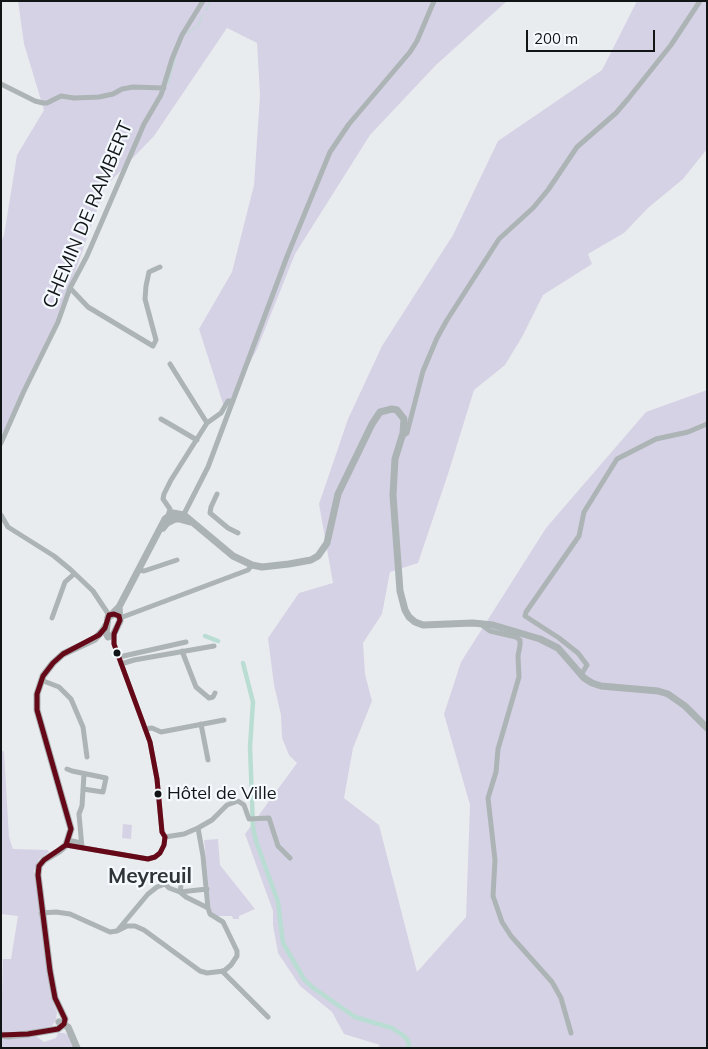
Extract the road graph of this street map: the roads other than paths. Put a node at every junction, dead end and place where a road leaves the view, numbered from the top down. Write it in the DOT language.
graph roads {
  1 [pos="204,1"];
  2 [pos="434,1"];
  3 [pos="700,1"];
  4 [pos="1,84"];
  5 [pos="164,88"];
  6 [pos="160,267"];
  7 [pos="70,288"];
  8 [pos="77,296"];
  9 [pos="67,298"];
  10 [pos="170,364"];
  11 [pos="232,401"];
  12 [pos="413,412"];
  13 [pos="401,414"];
  14 [pos="161,419"];
  15 [pos="207,423"];
  16 [pos="707,424"];
  17 [pos="402,437"];
  18 [pos="197,440"];
  19 [pos="1,443"];
  20 [pos="217,494"];
  21 [pos="1,515"];
  22 [pos="168,516"];
  23 [pos="182,517"];
  24 [pos="160,532"];
  25 [pos="238,532"];
  26 [pos="177,560"];
  27 [pos="252,565"];
  28 [pos="139,570"];
  29 [pos="74,574"];
  30 [pos="115,616"];
  31 [pos="52,618"];
  32 [pos="480,623"];
  33 [pos="107,635"];
  34 [pos="186,642"];
  35 [pos="214,646"];
  36 [pos="182,651"];
  37 [pos="119,657"];
  38 [pos="121,664"];
  39 [pos="581,675"];
  40 [pos="41,680"];
  41 [pos="215,692"];
  42 [pos="224,720"];
  43 [pos="201,724"];
  44 [pos="707,728"];
  45 [pos="145,729"];
  46 [pos="86,757"];
  47 [pos="208,760"];
  48 [pos="67,769"];
  49 [pos="84,774"];
  50 [pos="83,789"];
  51 [pos="198,828"];
  52 [pos="165,837"];
  53 [pos="67,842"];
  54 [pos="81,846"];
  55 [pos="290,858"];
  56 [pos="182,878"];
  57 [pos="206,886"];
  58 [pos="180,892"];
  59 [pos="208,908"];
  60 [pos="42,913"];
  61 [pos="117,931"];
  62 [pos="222,971"];
  63 [pos="268,1017"];
  64 [pos="61,1023"];
  65 [pos="571,1033"];
  66 [pos="1,1035"];
  67 [pos="77,1048"];
  1 -- 5 [label="street, CHEMIN DE RAMBERT"];
  2 -- 11 [label="street"];
  3 -- 12 [label="street"];
  4 -- 5 [label="street"];
  5 -- 7 [label="street, CHEMIN DE RAMBERT"];
  6 -- 8 [label="street"];
  7 -- 8 [label="street"];
  7 -- 9 [label="street, CHEMIN DE RAMBERT"];
  8 -- 9 [label="street"];
  9 -- 19 [label="street, CHEMIN DE RAMBERT"];
  10 -- 15 [label="street"];
  11 -- 15 [label="street"];
  11 -- 23 [label="street"];
  12 -- 13 [label="street"];
  12 -- 17 [label="street"];
  13 -- 17 [label="street"];
  13 -- 27 [label="street"];
  14 -- 18 [label="street"];
  15 -- 18 [label="street"];
  16 -- 39 [label="street"];
  17 -- 32 [label="street"];
  18 -- 22 [label="street"];
  20 -- 25 [label="street"];
  21 -- 29 [label="street"];
  22 -- 23 [label="street"];
  22 -- 24 [label="street"];
  23 -- 24 [label="street"];
  23 -- 27 [label="street"];
  24 -- 28 [label="street"];
  26 -- 28 [label="street"];
  27 -- 30 [label="street"];
  28 -- 30 [label="street"];
  29 -- 30 [label="street"];
  29 -- 31 [label="street"];
  30 -- 33 [label="street"];
  30 -- 33 [label="street"];
  32 -- 39 [label="street"];
  32 -- 65 [label="street"];
  33 -- 37 [label="street"];
  33 -- 40 [label="street"];
  34 -- 37 [label="street"];
  35 -- 36 [label="street"];
  36 -- 38 [label="street"];
  36 -- 41 [label="street"];
  37 -- 38 [label="street"];
  38 -- 45 [label="street"];
  39 -- 44 [label="street"];
  40 -- 46 [label="street"];
  40 -- 53 [label="street"];
  42 -- 43 [label="street"];
  43 -- 45 [label="street"];
  43 -- 47 [label="street"];
  45 -- 52 [label="street"];
  48 -- 49 [label="street"];
  49 -- 50 [label="street"];
  49 -- 50 [label="street"];
  50 -- 54 [label="street"];
  51 -- 52 [label="street"];
  51 -- 55 [label="street"];
  51 -- 57 [label="street"];
  52 -- 54 [label="street"];
  53 -- 54 [label="street"];
  53 -- 60 [label="street"];
  56 -- 58 [label="street"];
  57 -- 58 [label="street"];
  57 -- 59 [label="street"];
  58 -- 59 [label="street"];
  58 -- 61 [label="street"];
  59 -- 62 [label="street"];
  60 -- 61 [label="street"];
  60 -- 64 [label="street"];
  61 -- 62 [label="street"];
  62 -- 63 [label="street"];
  64 -- 66 [label="street"];
  64 -- 67 [label="street"];
}
